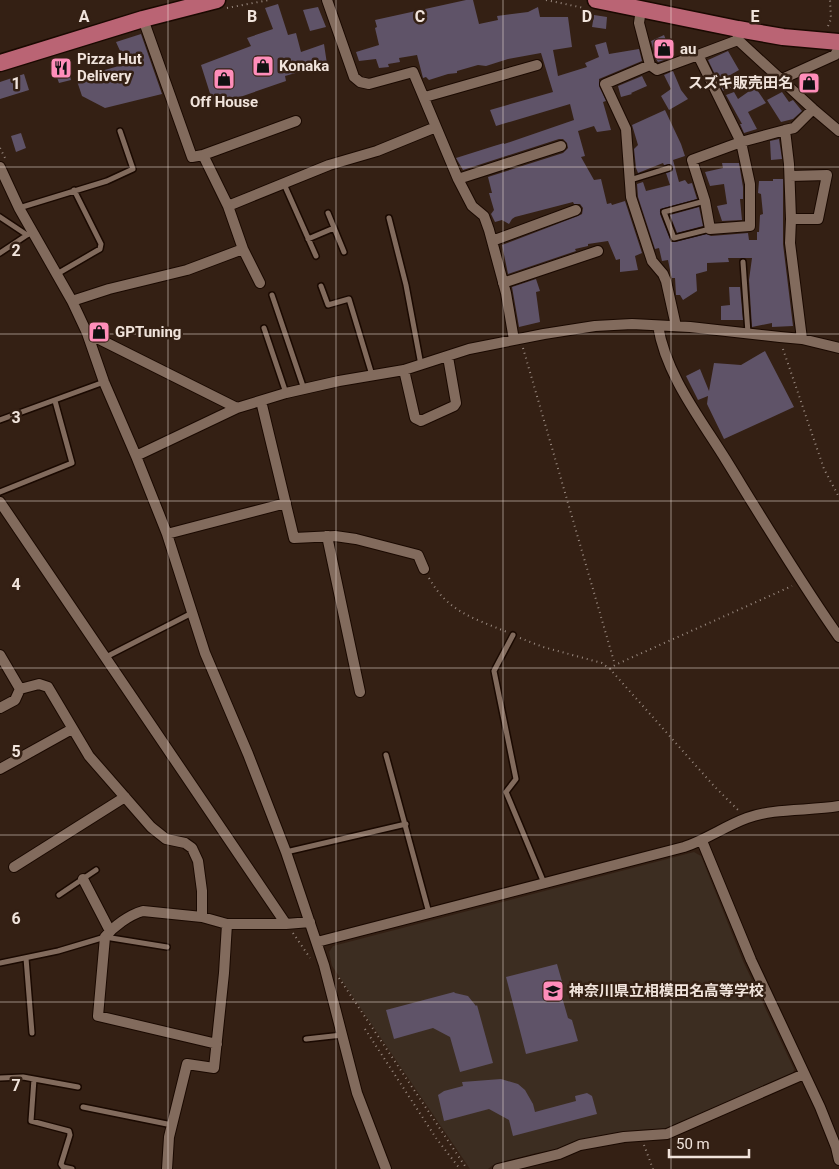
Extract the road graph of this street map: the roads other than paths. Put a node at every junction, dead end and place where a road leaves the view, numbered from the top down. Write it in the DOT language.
graph roads {
  1 [pos="217,0"];
  2 [pos="327,0"];
  3 [pos="596,0"];
  4 [pos="187,3"];
  5 [pos="641,9"];
  6 [pos="143,19"];
  7 [pos="738,34"];
  8 [pos="839,42"];
  9 [pos="839,48"];
  10 [pos="698,55"];
  11 [pos="0,63"];
  12 [pos="537,65"];
  13 [pos="650,65"];
  14 [pos="782,79"];
  15 [pos="425,97"];
  16 [pos="812,109"];
  17 [pos="296,121"];
  18 [pos="436,127"];
  19 [pos="786,130"];
  20 [pos="120,131"];
  21 [pos="839,131"];
  22 [pos="741,142"];
  23 [pos="561,146"];
  24 [pos="203,155"];
  25 [pos="0,167"];
  26 [pos="669,168"];
  27 [pos="790,176"];
  28 [pos="458,179"];
  29 [pos="630,180"];
  30 [pos="284,184"];
  31 [pos="74,190"];
  32 [pos="705,201"];
  33 [pos="228,206"];
  34 [pos="20,208"];
  35 [pos="576,210"];
  36 [pos="328,213"];
  37 [pos="0,217"];
  38 [pos="389,218"];
  39 [pos="791,219"];
  40 [pos="334,228"];
  41 [pos="710,229"];
  42 [pos="30,234"];
  43 [pos="308,239"];
  44 [pos="492,240"];
  45 [pos="243,249"];
  46 [pos="598,251"];
  47 [pos="344,252"];
  48 [pos="0,253"];
  49 [pos="316,256"];
  50 [pos="743,262"];
  51 [pos="57,274"];
  52 [pos="260,283"];
  53 [pos="504,283"];
  54 [pos="321,286"];
  55 [pos="272,296"];
  56 [pos="72,301"];
  57 [pos="658,326"];
  58 [pos="676,326"];
  59 [pos="264,328"];
  60 [pos="87,333"];
  61 [pos="748,334"];
  62 [pos="517,339"];
  63 [pos="802,339"];
  64 [pos="839,348"];
  65 [pos="448,357"];
  66 [pos="421,365"];
  67 [pos="404,370"];
  68 [pos="372,375"];
  69 [pos="104,382"];
  70 [pos="304,389"];
  71 [pos="286,393"];
  72 [pos="55,401"];
  73 [pos="261,401"];
  74 [pos="237,408"];
  75 [pos="0,420"];
  76 [pos="136,456"];
  77 [pos="0,492"];
  78 [pos="0,502"];
  79 [pos="286,503"];
  80 [pos="167,534"];
  81 [pos="327,536"];
  82 [pos="424,569"];
  83 [pos="192,613"];
  84 [pos="513,635"];
  85 [pos="839,637"];
  86 [pos="0,654"];
  87 [pos="106,658"];
  88 [pos="20,689"];
  89 [pos="360,692"];
  90 [pos="0,708"];
  91 [pos="72,729"];
  92 [pos="386,755"];
  93 [pos="0,769"];
  94 [pos="125,797"];
  95 [pos="839,806"];
  96 [pos="406,824"];
  97 [pos="702,841"];
  98 [pos="286,852"];
  99 [pos="14,867"];
  100 [pos="96,870"];
  101 [pos="84,878"];
  102 [pos="544,883"];
  103 [pos="59,895"];
  104 [pos="430,913"];
  105 [pos="202,918"];
  106 [pos="310,922"];
  107 [pos="227,924"];
  108 [pos="286,924"];
  109 [pos="108,934"];
  110 [pos="317,942"];
  111 [pos="167,947"];
  112 [pos="26,958"];
  113 [pos="0,963"];
  114 [pos="32,1033"];
  115 [pos="342,1036"];
  116 [pos="306,1039"];
  117 [pos="217,1044"];
  118 [pos="804,1074"];
  119 [pos="0,1078"];
  120 [pos="34,1079"];
  121 [pos="78,1087"];
  122 [pos="83,1107"];
  123 [pos="172,1125"];
  124 [pos="839,1160"];
  125 [pos="72,1169"];
  126 [pos="167,1169"];
  127 [pos="386,1169"];
  128 [pos="498,1169"];
  1 -- 4 [label="main road"];
  2 -- 15 [label="street"];
  3 -- 5 [label="main road"];
  4 -- 6 [label="main road"];
  5 -- 7 [label="main road"];
  5 -- 13 [label="street"];
  6 -- 11 [label="main road"];
  6 -- 24 [label="street"];
  7 -- 8 [label="main road"];
  7 -- 10 [label="street"];
  7 -- 14 [label="street"];
  9 -- 14 [label="street"];
  10 -- 13 [label="street"];
  10 -- 22 [label="street"];
  12 -- 15 [label="street"];
  13 -- 29 [label="street"];
  14 -- 16 [label="street"];
  15 -- 18 [label="street"];
  16 -- 19 [label="street"];
  16 -- 21 [label="street"];
  17 -- 24 [label="street"];
  18 -- 28 [label="street"];
  18 -- 30 [label="street"];
  19 -- 22 [label="street"];
  19 -- 27 [label="street"];
  20 -- 31 [label="lane"];
  22 -- 32 [label="street"];
  22 -- 41 [label="street"];
  23 -- 28 [label="street"];
  24 -- 33 [label="street"];
  25 -- 34 [label="street"];
  26 -- 29 [label="lane"];
  27 -- 39 [label="street"];
  27 -- 39 [label="street"];
  28 -- 44 [label="street"];
  29 -- 58 [label="street"];
  30 -- 33 [label="street"];
  30 -- 43 [label="lane"];
  31 -- 34 [label="lane"];
  31 -- 51 [label="lane"];
  32 -- 41 [label="street"];
  32 -- 41 [label="lane"];
  33 -- 45 [label="street"];
  34 -- 42 [label="street"];
  35 -- 44 [label="street"];
  36 -- 40 [label="lane"];
  37 -- 42 [label="lane"];
  38 -- 66 [label="lane"];
  39 -- 63 [label="street"];
  40 -- 43 [label="lane"];
  40 -- 47 [label="lane"];
  42 -- 48 [label="lane"];
  42 -- 51 [label="street"];
  43 -- 49 [label="lane"];
  44 -- 53 [label="street"];
  45 -- 52 [label="street"];
  45 -- 56 [label="street"];
  46 -- 53 [label="street"];
  50 -- 61 [label="lane"];
  51 -- 56 [label="street"];
  53 -- 62 [label="street"];
  54 -- 68 [label="lane"];
  55 -- 70 [label="lane"];
  56 -- 60 [label="street"];
  57 -- 58 [label="street"];
  57 -- 62 [label="street"];
  57 -- 85 [label="street"];
  58 -- 61 [label="street"];
  59 -- 71 [label="lane"];
  60 -- 69 [label="street"];
  60 -- 74 [label="street"];
  61 -- 63 [label="street"];
  62 -- 65 [label="street"];
  63 -- 64 [label="street"];
  65 -- 66 [label="street"];
  65 -- 67 [label="street"];
  66 -- 67 [label="street"];
  67 -- 68 [label="street"];
  68 -- 70 [label="street"];
  69 -- 72 [label="lane"];
  69 -- 76 [label="street"];
  70 -- 71 [label="street"];
  71 -- 73 [label="street"];
  72 -- 75 [label="lane"];
  72 -- 77 [label="lane"];
  73 -- 74 [label="street"];
  73 -- 79 [label="street"];
  74 -- 76 [label="street"];
  76 -- 80 [label="street"];
  78 -- 87 [label="street"];
  79 -- 80 [label="street"];
  79 -- 81 [label="street"];
  80 -- 83 [label="street"];
  81 -- 82 [label="street"];
  81 -- 89 [label="street"];
  83 -- 87 [label="lane"];
  83 -- 98 [label="street"];
  84 -- 102 [label="lane"];
  86 -- 88 [label="street"];
  87 -- 108 [label="street"];
  88 -- 90 [label="street"];
  88 -- 91 [label="street"];
  91 -- 93 [label="street"];
  91 -- 94 [label="street"];
  92 -- 96 [label="lane"];
  94 -- 99 [label="street"];
  94 -- 105 [label="street"];
  95 -- 97 [label="street"];
  96 -- 98 [label="lane"];
  96 -- 104 [label="lane"];
  97 -- 102 [label="street"];
  97 -- 118 [label="street"];
  98 -- 106 [label="street"];
  100 -- 101 [label="lane"];
  101 -- 103 [label="lane"];
  101 -- 109 [label="street"];
  102 -- 104 [label="street"];
  104 -- 110 [label="street"];
  105 -- 107 [label="street"];
  105 -- 109 [label="street"];
  106 -- 108 [label="street"];
  106 -- 110 [label="street"];
  107 -- 108 [label="street"];
  107 -- 117 [label="street"];
  109 -- 111 [label="lane"];
  109 -- 112 [label="lane"];
  109 -- 117 [label="street"];
  110 -- 115 [label="street"];
  112 -- 113 [label="lane"];
  112 -- 114 [label="lane"];
  115 -- 116 [label="lane"];
  115 -- 127 [label="street"];
  117 -- 123 [label="street"];
  118 -- 124 [label="street"];
  118 -- 128 [label="street"];
  119 -- 120 [label="lane"];
  120 -- 121 [label="lane"];
  120 -- 125 [label="lane"];
  122 -- 123 [label="lane"];
  123 -- 126 [label="street"];
}
